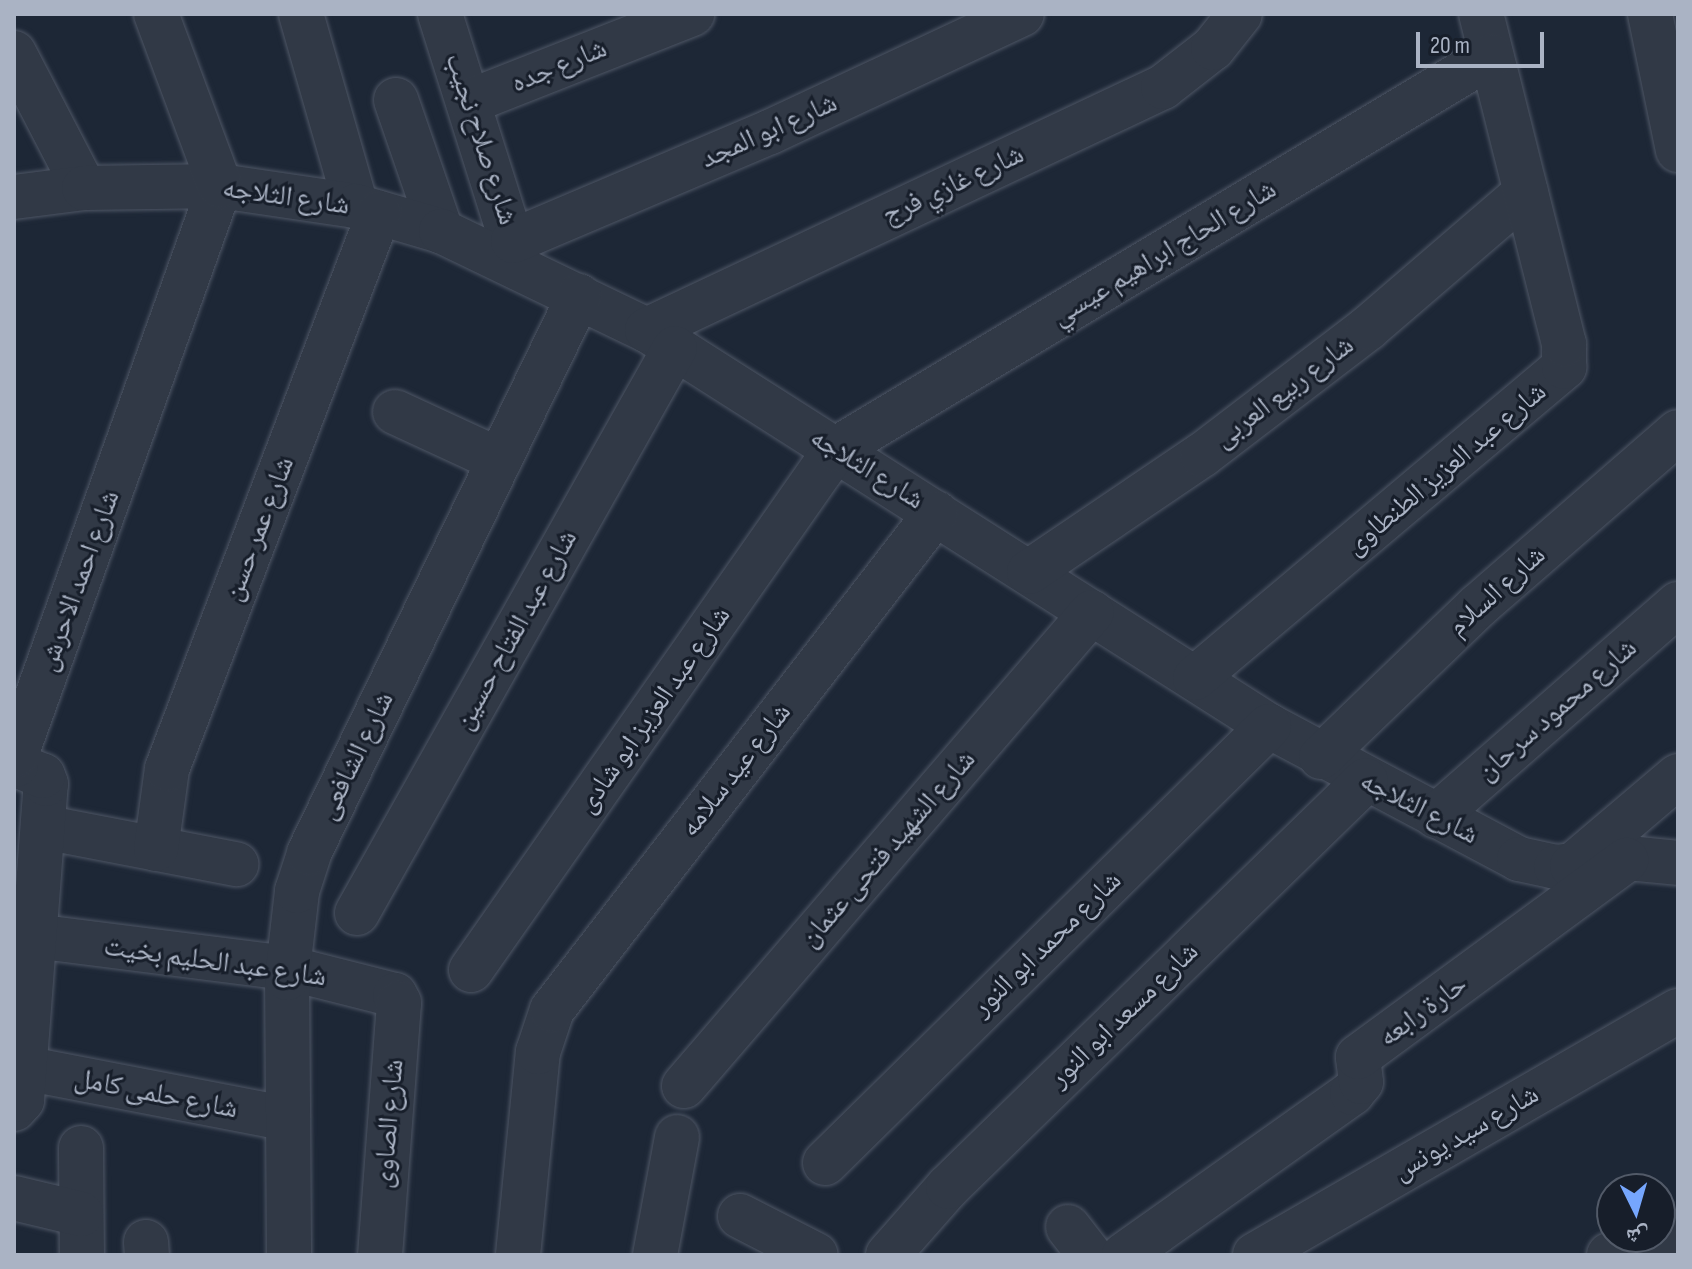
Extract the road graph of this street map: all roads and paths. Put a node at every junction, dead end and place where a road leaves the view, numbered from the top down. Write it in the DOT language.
graph roads {
  1 [pos="156,14"];
  2 [pos="301,14"];
  3 [pos="440,14"];
  4 [pos="692,14"];
  5 [pos="1022,14"];
  6 [pos="1240,14"];
  7 [pos="1481,14"];
  8 [pos="1650,14"];
  9 [pos="14,53"];
  10 [pos="1491,56"];
  11 [pos="396,100"];
  12 [pos="471,101"];
  13 [pos="1678,150"];
  14 [pos="220,186"];
  15 [pos="84,188"];
  16 [pos="1526,192"];
  17 [pos="14,197"];
  18 [pos="367,210"];
  19 [pos="441,231"];
  20 [pos="516,253"];
  21 [pos="579,296"];
  22 [pos="661,339"];
  23 [pos="395,412"];
  24 [pos="1678,432"];
  25 [pos="836,449"];
  26 [pos="499,460"];
  27 [pos="936,513"];
  28 [pos="1029,572"];
  29 [pos="1678,604"];
  30 [pos="1092,612"];
  31 [pos="1195,678"];
  32 [pos="1269,726"];
  33 [pos="1321,757"];
  34 [pos="1678,776"];
  35 [pos="1366,780"];
  36 [pos="1436,816"];
  37 [pos="33,843"];
  38 [pos="156,849"];
  39 [pos="1628,858"];
  40 [pos="1678,863"];
  41 [pos="236,864"];
  42 [pos="1572,866"];
  43 [pos="357,913"];
  44 [pos="34,936"];
  45 [pos="288,968"];
  46 [pos="471,970"];
  47 [pos="395,995"];
  48 [pos="1678,1011"];
  49 [pos="684,1086"];
  50 [pos="19,1088"];
  51 [pos="288,1119"];
  52 [pos="677,1137"];
  53 [pos="81,1148"];
  54 [pos="825,1163"];
  55 [pos="14,1198"];
  56 [pos="740,1216"];
  57 [pos="1678,1233"];
  58 [pos="82,1234"];
  59 [pos="289,1255"];
  60 [pos="380,1255"];
  61 [pos="518,1255"];
  62 [pos="655,1255"];
  63 [pos="816,1255"];
  64 [pos="888,1255"];
  65 [pos="1124,1255"];
  66 [pos="1255,1255"];
  67 [pos="1609,1255"];
  1 -- 14 [label="street"];
  2 -- 18 [label="street"];
  3 -- 12 [label="street, شارع صلاح نجيب"];
  4 -- 12 [label="street, شارع جده"];
  5 -- 20 [label="street, شارع ابو المجد"];
  6 -- 22 [label="street, شارع غازي فرج"];
  7 -- 10 [label="street, شارع عبد العزيز الطنطاوى"];
  8 -- 13 [label="street"];
  9 -- 15 [label="street"];
  10 -- 16 [label="street, شارع عبد العزيز الطنطاوى"];
  10 -- 25 [label="street, شارع الحاج ابراهيم عيسي"];
  11 -- 19 [label="street"];
  12 -- 20 [label="street, شارع صلاح نجيب"];
  14 -- 15 [label="street, شارع الثلاجه"];
  14 -- 18 [label="street, شارع الثلاجه"];
  14 -- 37 [label="street, شارع احمد الاحرش"];
  15 -- 17 [label="street, شارع الثلاجه"];
  16 -- 28 [label="street, شارع ربيع العربى"];
  16 -- 31 [label="street, شارع عبد العزيز الطنطاوى"];
  18 -- 19 [label="street, شارع الثلاجه"];
  18 -- 38 [label="street, شارع عمر حسن"];
  19 -- 20 [label="street, شارع الثلاجه"];
  20 -- 21 [label="street, شارع الثلاجه"];
  21 -- 22 [label="street, شارع الثلاجه"];
  21 -- 26 [label="street, شارع الشافعى"];
  22 -- 25 [label="street, شارع الثلاجه"];
  22 -- 43 [label="street, شارع عبد الفتاح حسين"];
  23 -- 26 [label="street"];
  24 -- 33 [label="street, شارع السلام"];
  25 -- 27 [label="street, شارع الثلاجه"];
  25 -- 46 [label="street, شارع عبد العزيز ابو شادى"];
  26 -- 45 [label="street, شارع الشافعى"];
  27 -- 28 [label="street, شارع الثلاجه"];
  27 -- 61 [label="street, شارع عيد سلامه"];
  28 -- 30 [label="street, شارع الثلاجه"];
  29 -- 36 [label="street, شارع محمود سرحان"];
  30 -- 31 [label="street, شارع الثلاجه"];
  30 -- 49 [label="street, شارع الشهيد فتحى عثمان"];
  31 -- 32 [label="street, شارع الثلاجه"];
  32 -- 33 [label="street, شارع الثلاجه"];
  32 -- 54 [label="street, شارع محمد ابو النور"];
  33 -- 35 [label="street, شارع الثلاجه"];
  34 -- 42 [label="street"];
  35 -- 36 [label="street, شارع الثلاجه"];
  35 -- 64 [label="street, شارع مسعد ابو النور"];
  36 -- 42 [label="street, شارع الثلاجه"];
  37 -- 38 [label="street"];
  37 -- 44 [label="street, شارع احمد الاحرش"];
  38 -- 41 [label="street"];
  39 -- 40 [label="street, شارع الثلاجه"];
  39 -- 42 [label="street, شارع الثلاجه"];
  39 -- 65 [label="street, حارة رابعه"];
  44 -- 45 [label="street, شارع عبد الحليم بخيت"];
  44 -- 50 [label="street, شارع احمد الاحرش"];
  45 -- 47 [label="street, شارع عبد الحليم بخيت"];
  45 -- 51 [label="street, شارع الشافعى"];
  47 -- 60 [label="street, شارع الصاوى"];
  48 -- 66 [label="street, شارع سيد يونس"];
  50 -- 51 [label="street, شارع حلمى كامل"];
  51 -- 59 [label="street, شارع الشافعى"];
  52 -- 62 [label="street"];
  53 -- 58 [label="street"];
  55 -- 58 [label="street"];
  56 -- 63 [label="street"];
  57 -- 67 [label="street"];
}
